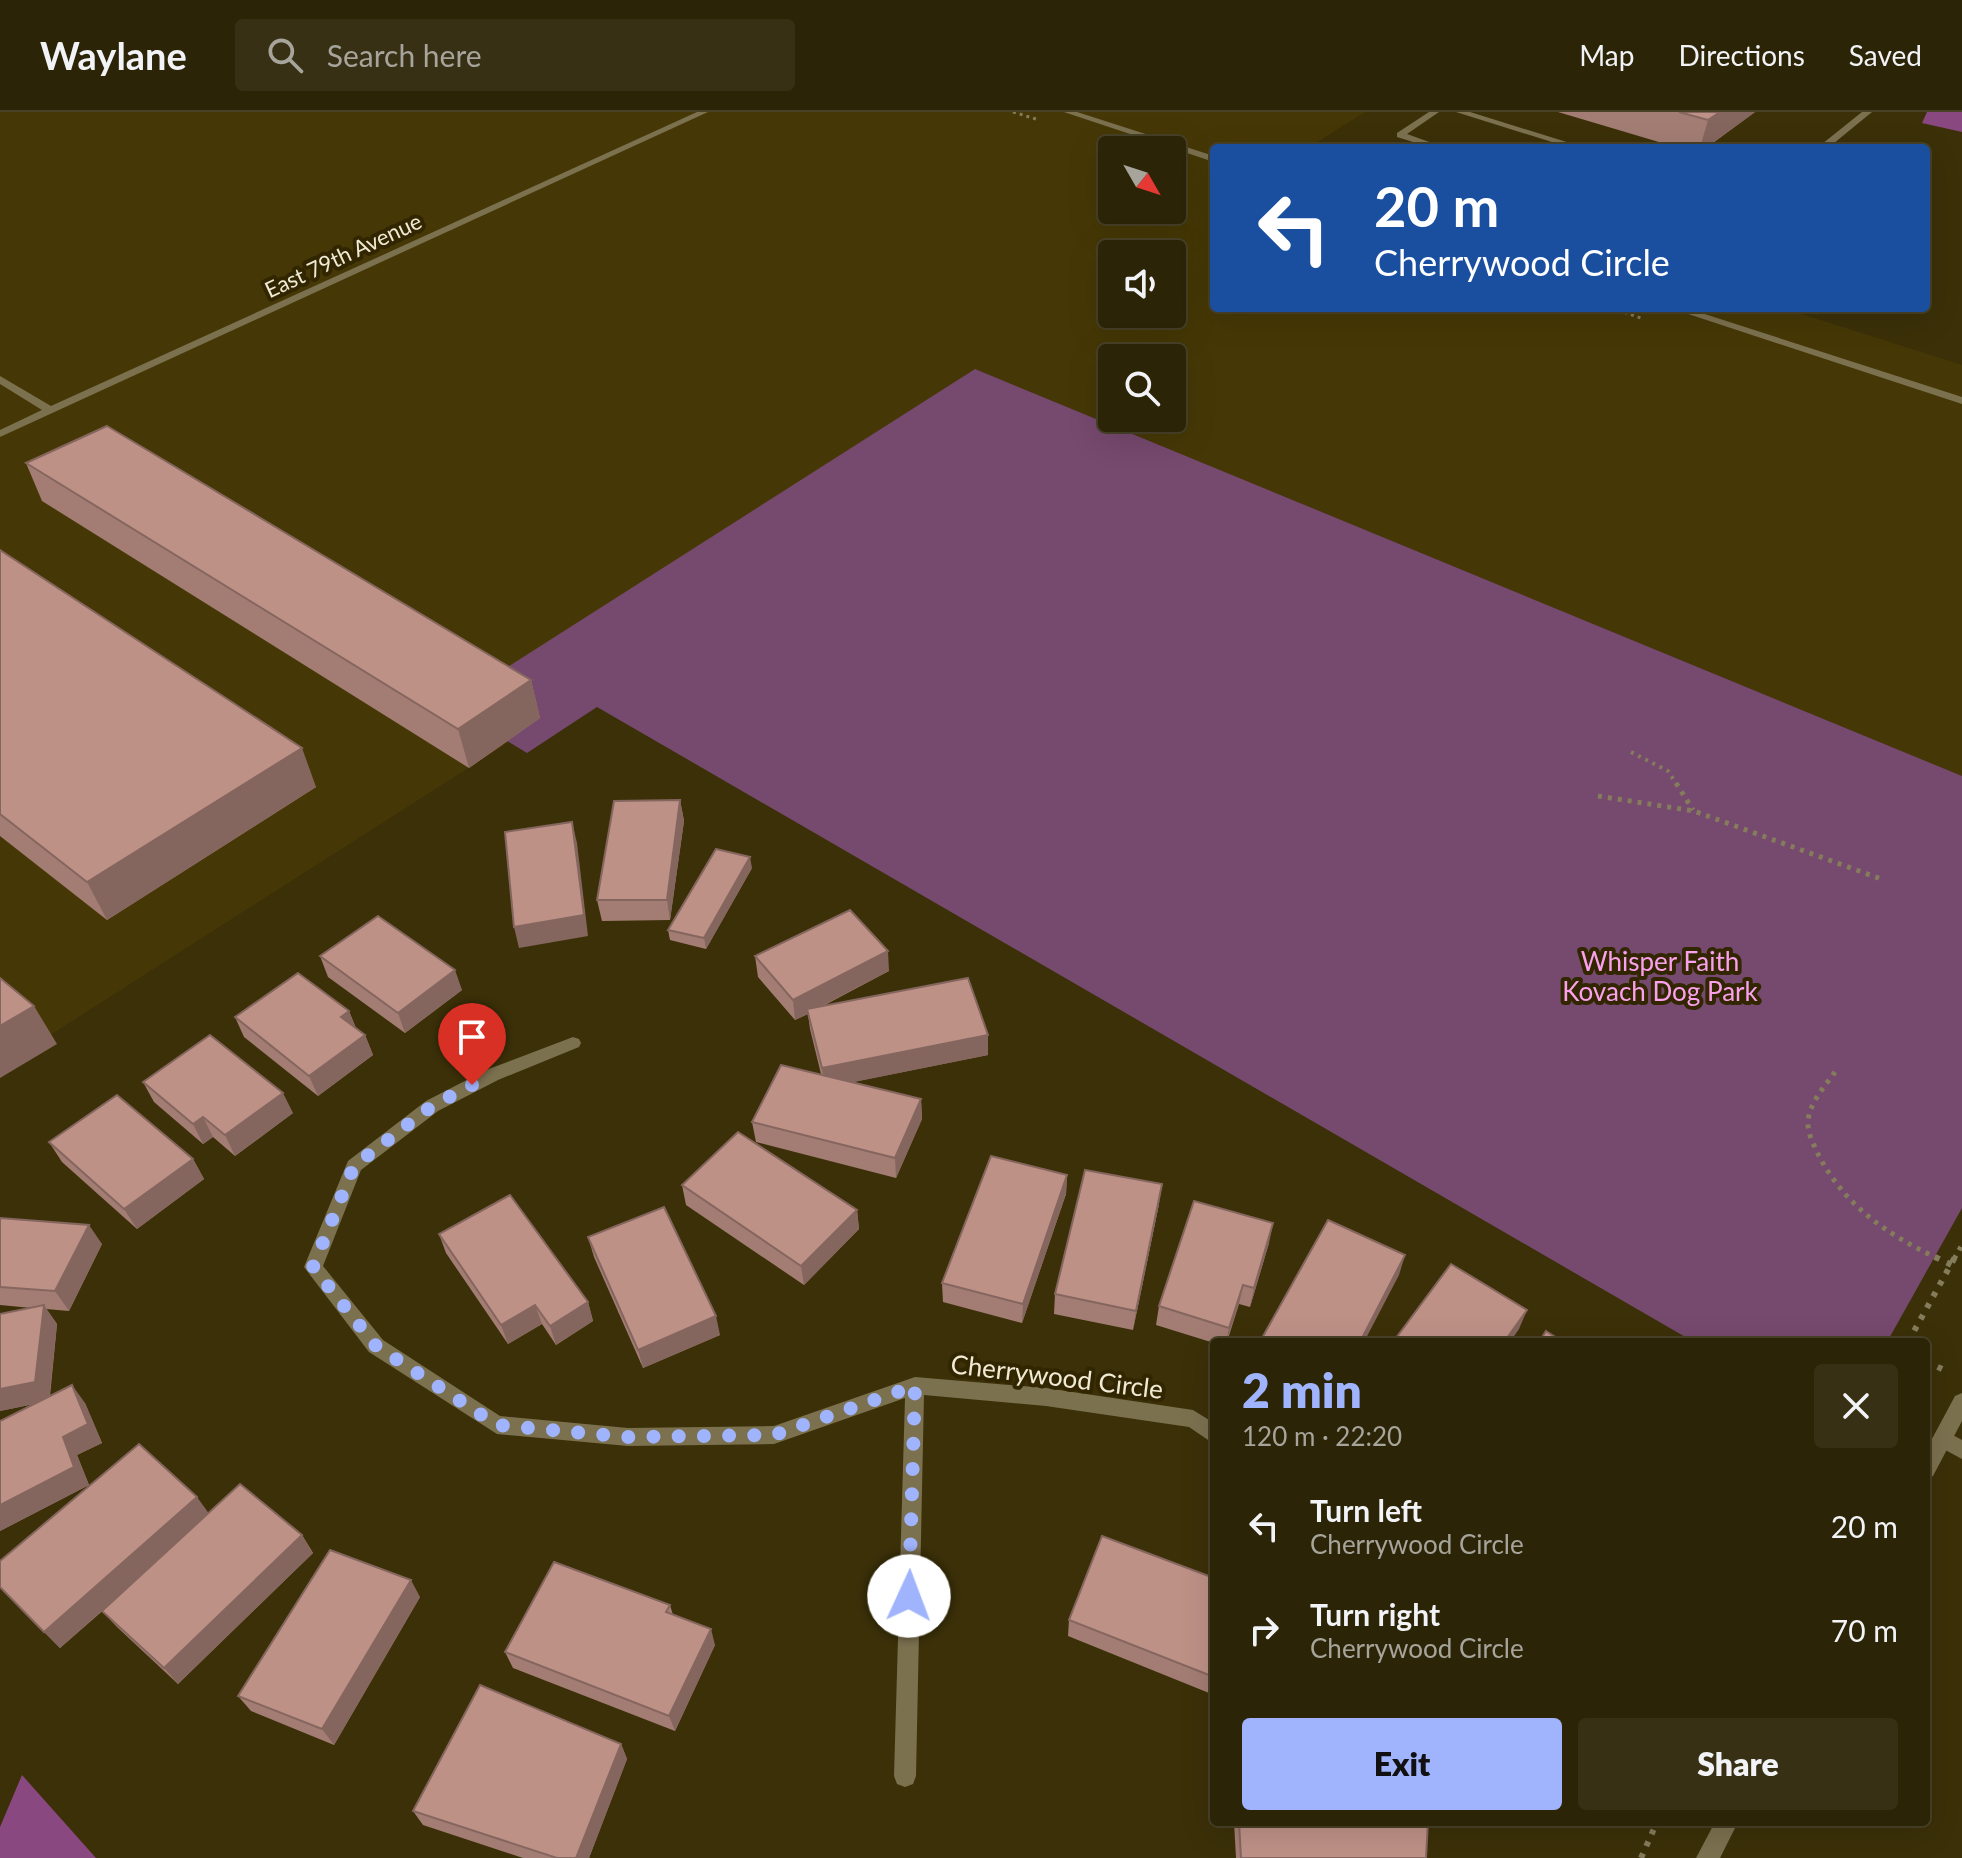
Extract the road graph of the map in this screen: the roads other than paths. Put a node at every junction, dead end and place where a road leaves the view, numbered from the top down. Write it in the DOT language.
graph roads {
  1 [pos="704,112"];
  2 [pos="1068,112"];
  3 [pos="1435,112"];
  4 [pos="1460,112"];
  5 [pos="1868,112"];
  6 [pos="1428,144"];
  7 [pos="1568,144"];
  8 [pos="1827,144"];
  9 [pos="1210,158"];
  10 [pos="1687,312"];
  11 [pos="0,379"];
  12 [pos="1962,401"];
  13 [pos="51,411"];
  14 [pos="0,434"];
  15 [pos="573,1043"];
  16 [pos="915,1386"];
  17 [pos="1962,1402"];
  18 [pos="1210,1432"];
  19 [pos="1943,1439"];
  20 [pos="1962,1450"];
  21 [pos="1930,1463"];
  22 [pos="905,1776"];
  23 [pos="1725,1826"];
  24 [pos="1708,1858"];
  1 -- 13 [label="street, East 79th Avenue"];
  2 -- 9 [label="street"];
  3 -- 6 [label="street"];
  4 -- 7 [label="street"];
  5 -- 8 [label="street"];
  10 -- 12 [label="street"];
  11 -- 13 [label="street"];
  13 -- 14 [label="street, East 79th Avenue"];
  15 -- 16 [label="street, Cherrywood Circle"];
  16 -- 18 [label="street, Cherrywood Circle"];
  16 -- 22 [label="street"];
  17 -- 19 [label="street"];
  19 -- 20 [label="street"];
  19 -- 21 [label="street"];
  23 -- 24 [label="street"];
}
